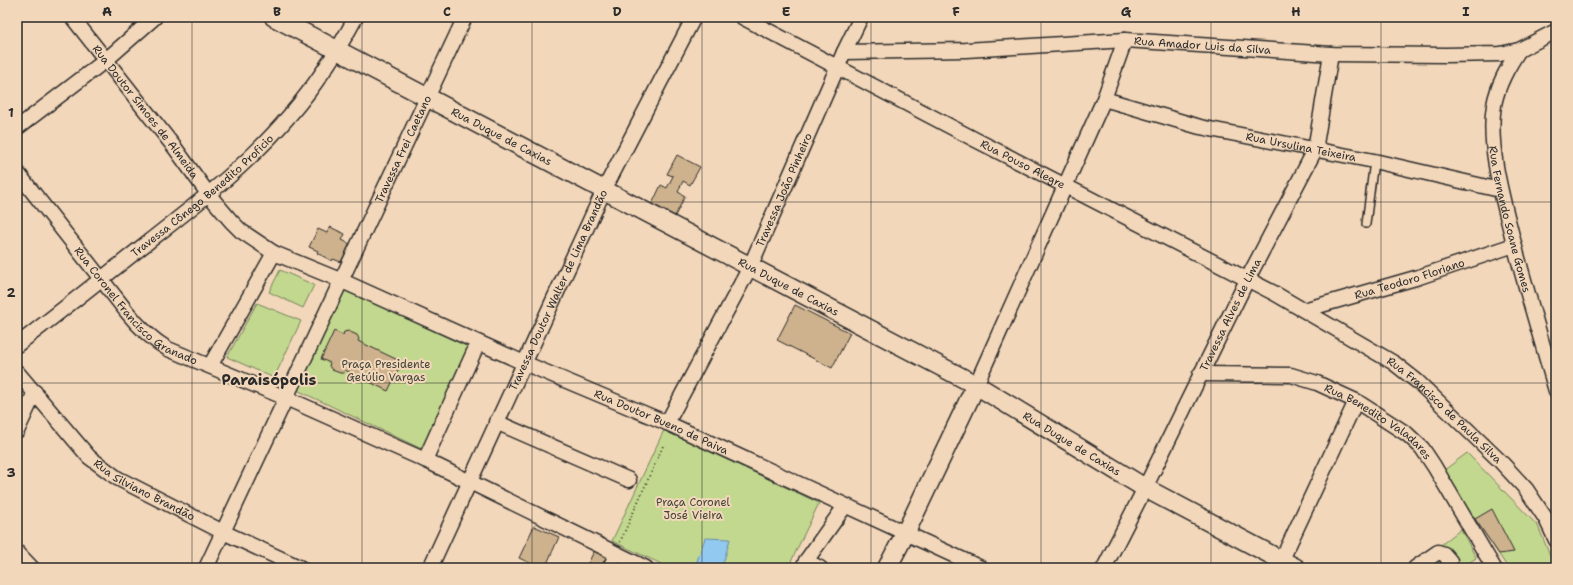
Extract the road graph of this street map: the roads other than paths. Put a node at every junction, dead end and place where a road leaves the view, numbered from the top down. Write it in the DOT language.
graph roads {
  1 [pos="72,17"];
  2 [pos="155,17"];
  3 [pos="274,17"];
  4 [pos="356,17"];
  5 [pos="465,17"];
  6 [pos="694,17"];
  7 [pos="742,17"];
  8 [pos="861,17"];
  9 [pos="1556,31"];
  10 [pos="1125,40"];
  11 [pos="338,50"];
  12 [pos="1519,50"];
  13 [pos="844,52"];
  14 [pos="1331,54"];
  15 [pos="106,60"];
  16 [pos="838,67"];
  17 [pos="428,97"];
  18 [pos="1104,99"];
  19 [pos="17,128"];
  20 [pos="1315,150"];
  21 [pos="1374,161"];
  22 [pos="17,172"];
  23 [pos="1064,184"];
  24 [pos="604,190"];
  25 [pos="1500,190"];
  26 [pos="209,195"];
  27 [pos="1366,224"];
  28 [pos="1514,245"];
  29 [pos="274,253"];
  30 [pos="750,267"];
  31 [pos="101,280"];
  32 [pos="340,280"];
  33 [pos="1247,280"];
  34 [pos="1304,310"];
  35 [pos="478,343"];
  36 [pos="17,346"];
  37 [pos="524,363"];
  38 [pos="210,366"];
  39 [pos="17,372"];
  40 [pos="1200,374"];
  41 [pos="976,385"];
  42 [pos="1556,391"];
  43 [pos="35,392"];
  44 [pos="286,398"];
  45 [pos="1356,401"];
  46 [pos="496,422"];
  47 [pos="667,423"];
  48 [pos="17,431"];
  49 [pos="425,460"];
  50 [pos="629,480"];
  51 [pos="470,482"];
  52 [pos="1145,488"];
  53 [pos="845,506"];
  54 [pos="223,532"];
  55 [pos="905,534"];
  56 [pos="1556,540"];
  57 [pos="17,552"];
  58 [pos="615,554"];
  59 [pos="804,564"];
  60 [pos="1285,566"];
  61 [pos="32,568"];
  62 [pos="206,568"];
  63 [pos="301,568"];
  64 [pos="430,568"];
  65 [pos="608,568"];
  66 [pos="646,568"];
  67 [pos="820,568"];
  68 [pos="887,568"];
  69 [pos="981,568"];
  70 [pos="1104,568"];
  71 [pos="1415,568"];
  72 [pos="1447,568"];
  73 [pos="1494,568"];
  1 -- 15 [label="street, Rua Doutor Simoes de Almeida"];
  2 -- 15 [label="street"];
  3 -- 11 [label="street, Rua Duque de Caxias"];
  4 -- 11 [label="street, Travessa Cônego Benedito Proficio"];
  5 -- 17 [label="street, Travessa Frei Caetano"];
  6 -- 24 [label="street, Travessa Doutor Walter de Lima Brandão"];
  7 -- 16 [label="street, Rua Pouso Alegre"];
  8 -- 13 [label="street, Travessa João Pinheiro"];
  9 -- 12 [label="street, Rua Amador Luis da Silva"];
  10 -- 13 [label="street, Rua Amador Luis da Silva"];
  10 -- 14 [label="street, Rua Amador Luis da Silva"];
  10 -- 18 [label="street"];
  11 -- 17 [label="street, Rua Duque de Caxias"];
  11 -- 26 [label="street, Travessa Cônego Benedito Proficio"];
  12 -- 14 [label="street, Rua Amador Luis da Silva"];
  12 -- 25 [label="street, Rua Fernando Soane Gomes"];
  13 -- 16 [label="street, Travessa João Pinheiro"];
  14 -- 20 [label="street, Travessa Alves de Lima"];
  15 -- 19 [label="street"];
  15 -- 26 [label="street, Rua Doutor Simoes de Almeida"];
  16 -- 23 [label="street, Rua Pouso Alegre"];
  16 -- 30 [label="street, Travessa João Pinheiro"];
  17 -- 24 [label="street, Rua Duque de Caxias"];
  17 -- 32 [label="street, Travessa Frei Caetano"];
  18 -- 20 [label="street, Rua Ursulina Teixeira"];
  18 -- 23 [label="street"];
  20 -- 21 [label="street, Rua Ursulina Teixeira"];
  20 -- 33 [label="street, Travessa Alves de Lima"];
  21 -- 25 [label="street, Rua Ursulina Teixeira"];
  21 -- 27 [label="lane"];
  22 -- 31 [label="street, Rua Coronel Francisco Granado"];
  23 -- 33 [label="street, Rua Pouso Alegre"];
  23 -- 41 [label="street"];
  24 -- 30 [label="street, Rua Duque de Caxias"];
  24 -- 37 [label="street, Travessa Doutor Walter de Lima Brandão"];
  25 -- 28 [label="street, Rua Fernando Soane Gomes"];
  26 -- 29 [label="street, Rua Doutor Simoes de Almeida"];
  26 -- 31 [label="street, Travessa Cônego Benedito Proficio"];
  28 -- 34 [label="street, Rua Teodoro Floriano"];
  28 -- 42 [label="street, Rua Fernando Soane Gomes"];
  29 -- 32 [label="street, Rua Doutor Simoes de Almeida"];
  29 -- 38 [label="street"];
  30 -- 41 [label="street, Rua Duque de Caxias"];
  30 -- 47 [label="street, Travessa João Pinheiro"];
  31 -- 36 [label="street, Travessa Cônego Benedito Proficio"];
  31 -- 38 [label="street, Rua Coronel Francisco Granado"];
  32 -- 35 [label="street, Rua Doutor Bueno de Paiva"];
  32 -- 44 [label="street, Travessa Frei Caetano"];
  33 -- 34 [label="street, Rua Pouso Alegre"];
  33 -- 40 [label="street, Travessa Alves de Lima"];
  34 -- 56 [label="street, Rua Francisco de Paula Silva"];
  35 -- 37 [label="street, Rua Doutor Bueno de Paiva"];
  35 -- 49 [label="street"];
  37 -- 46 [label="street, Travessa Doutor Walter de Lima Brandão"];
  37 -- 47 [label="street, Rua Doutor Bueno de Paiva"];
  38 -- 44 [label="street, Rua Coronel Francisco Granado"];
  39 -- 43 [label="street, Rua Silviano Brandão"];
  40 -- 45 [label="street, Rua Benedito Valadares"];
  40 -- 52 [label="street, Travessa Alves de Lima"];
  41 -- 52 [label="street, Rua Duque de Caxias"];
  41 -- 55 [label="street"];
  43 -- 48 [label="street"];
  43 -- 54 [label="street, Rua Silviano Brandão"];
  44 -- 49 [label="street"];
  44 -- 54 [label="street"];
  45 -- 60 [label="street"];
  45 -- 73 [label="street, Rua Benedito Valadares"];
  46 -- 50 [label="street"];
  46 -- 51 [label="street, Travessa Doutor Walter de Lima Brandão"];
  47 -- 53 [label="street, Rua Doutor Bueno de Paiva"];
  49 -- 51 [label="street"];
  51 -- 58 [label="street"];
  51 -- 64 [label="street, Travessa Doutor Walter de Lima Brandão"];
  52 -- 60 [label="street, Rua Duque de Caxias"];
  52 -- 70 [label="street, Travessa Alves de Lima"];
  53 -- 55 [label="street, Rua Doutor Bueno de Paiva"];
  53 -- 59 [label="street"];
  54 -- 62 [label="street"];
  54 -- 63 [label="street, Rua Silviano Brandão"];
  55 -- 68 [label="street"];
  55 -- 69 [label="street, Rua Doutor Bueno de Paiva"];
  57 -- 61 [label="street"];
  58 -- 65 [label="street"];
  58 -- 66 [label="street"];
  59 -- 67 [label="street"];
  71 -- 72 [label="street"];
}
